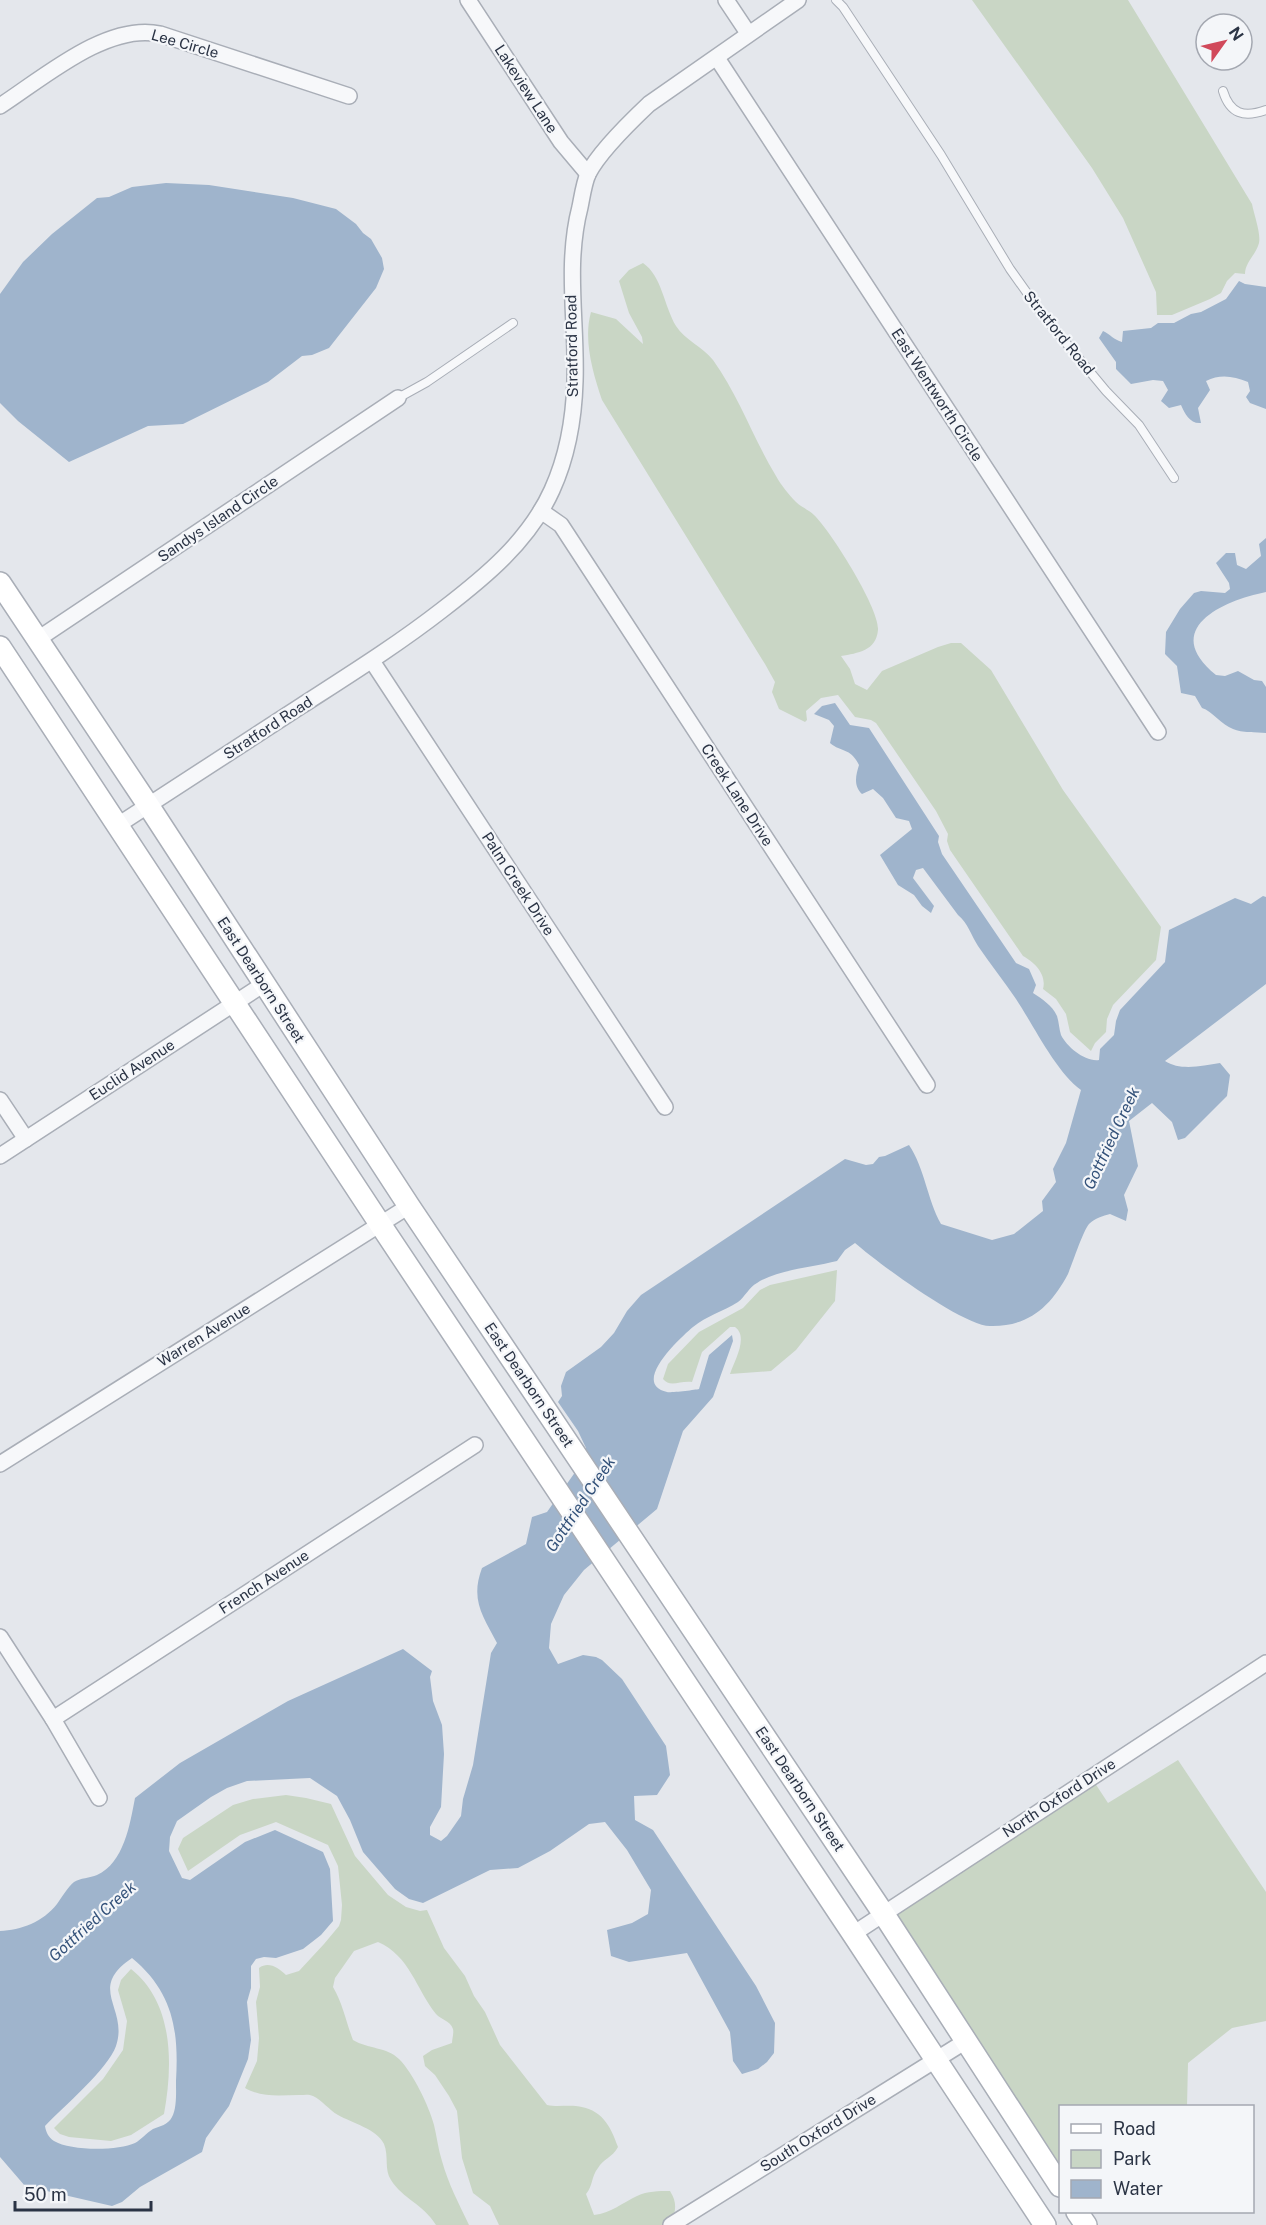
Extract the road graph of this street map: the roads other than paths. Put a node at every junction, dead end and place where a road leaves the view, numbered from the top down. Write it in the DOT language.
graph roads {
  1 [pos="468,0"];
  2 [pos="726,0"];
  3 [pos="798,0"];
  4 [pos="836,0"];
  5 [pos="748,33"];
  6 [pos="717,58"];
  7 [pos="1223,91"];
  8 [pos="349,96"];
  9 [pos="0,106"];
  10 [pos="1266,110"];
  11 [pos="588,174"];
  12 [pos="513,324"];
  13 [pos="398,398"];
  14 [pos="1174,478"];
  15 [pos="541,511"];
  16 [pos="0,583"];
  17 [pos="38,639"];
  18 [pos="0,647"];
  19 [pos="372,661"];
  20 [pos="1158,732"];
  21 [pos="148,805"];
  22 [pos="117,825"];
  23 [pos="264,984"];
  24 [pos="235,1003"];
  25 [pos="927,1085"];
  26 [pos="0,1100"];
  27 [pos="665,1107"];
  28 [pos="26,1139"];
  29 [pos="0,1156"];
  30 [pos="409,1206"];
  31 [pos="380,1224"];
  32 [pos="475,1445"];
  33 [pos="0,1464"];
  34 [pos="0,1637"];
  35 [pos="1266,1663"];
  36 [pos="53,1719"];
  37 [pos="99,1798"];
  38 [pos="883,1913"];
  39 [pos="853,1934"];
  40 [pos="966,2040"];
  41 [pos="936,2059"];
  42 [pos="1059,2184"];
  43 [pos="671,2225"];
  44 [pos="1045,2225"];
  1 -- 11 [label="street, Lakeview Lane"];
  2 -- 5 [label="street"];
  3 -- 5 [label="street, Stratford Road"];
  4 -- 14 [label="lane, Stratford Road"];
  5 -- 6 [label="street, Stratford Road"];
  6 -- 11 [label="street, Stratford Road"];
  6 -- 20 [label="street, East Wentworth Circle"];
  7 -- 10 [label="lane"];
  8 -- 9 [label="street, Lee Circle"];
  11 -- 15 [label="street, Stratford Road"];
  12 -- 13 [label="lane"];
  13 -- 17 [label="street, Sandys Island Circle"];
  15 -- 19 [label="street, Stratford Road"];
  15 -- 25 [label="street, Creek Lane Drive"];
  16 -- 17 [label="main road, East Dearborn Street"];
  17 -- 21 [label="main road, East Dearborn Street"];
  18 -- 22 [label="main road"];
  19 -- 21 [label="street, Stratford Road"];
  19 -- 27 [label="street, Palm Creek Drive"];
  21 -- 22 [label="street, Stratford Road"];
  21 -- 23 [label="main road, East Dearborn Street"];
  22 -- 24 [label="main road"];
  23 -- 24 [label="street, Euclid Avenue"];
  23 -- 30 [label="main road, East Dearborn Street"];
  24 -- 28 [label="street, Euclid Avenue"];
  24 -- 31 [label="main road"];
  26 -- 28 [label="street"];
  28 -- 29 [label="street, Euclid Avenue"];
  30 -- 31 [label="street, Warren Avenue"];
  30 -- 38 [label="main road, East Dearborn Street"];
  31 -- 33 [label="street, Warren Avenue"];
  31 -- 39 [label="main road"];
  32 -- 36 [label="street, French Avenue"];
  34 -- 36 [label="street"];
  35 -- 38 [label="street, North Oxford Drive"];
  36 -- 37 [label="street"];
  38 -- 39 [label="street, North Oxford Drive"];
  38 -- 40 [label="main road, East Dearborn Street"];
  39 -- 41 [label="main road"];
  40 -- 41 [label="street, South Oxford Drive"];
  40 -- 42 [label="main road, East Dearborn Street"];
  41 -- 43 [label="street, South Oxford Drive"];
  41 -- 44 [label="main road"];
}
